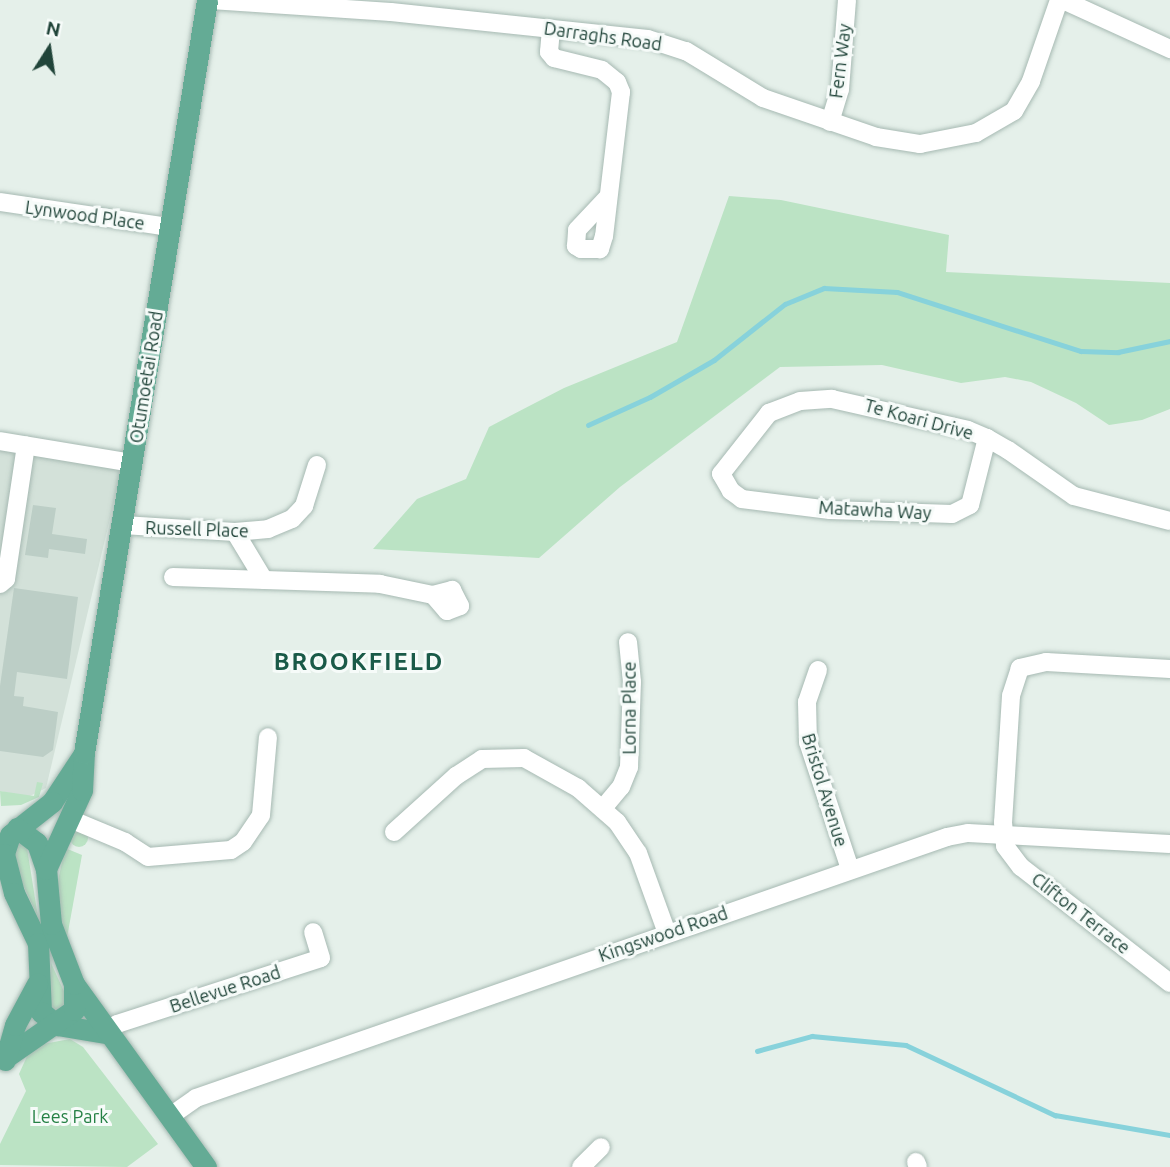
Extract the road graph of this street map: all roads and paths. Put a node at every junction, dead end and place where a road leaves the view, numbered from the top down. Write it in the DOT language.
graph roads {
  1 [pos="209,0"];
  2 [pos="847,0"];
  3 [pos="1061,0"];
  4 [pos="551,29"];
  5 [pos="1170,49"];
  6 [pos="830,122"];
  7 [pos="607,198"];
  8 [pos="0,202"];
  9 [pos="169,228"];
  10 [pos="987,438"];
  11 [pos="0,440"];
  12 [pos="26,445"];
  13 [pos="133,463"];
  14 [pos="317,465"];
  15 [pos="721,474"];
  16 [pos="1170,521"];
  17 [pos="123,525"];
  18 [pos="236,532"];
  19 [pos="173,577"];
  20 [pos="264,580"];
  21 [pos="0,584"];
  22 [pos="433,595"];
  23 [pos="628,642"];
  24 [pos="1170,669"];
  25 [pos="818,670"];
  26 [pos="268,737"];
  27 [pos="84,753"];
  28 [pos="604,807"];
  29 [pos="70,819"];
  30 [pos="9,825"];
  31 [pos="394,832"];
  32 [pos="1004,835"];
  33 [pos="1170,844"];
  34 [pos="46,869"];
  35 [pos="850,869"];
  36 [pos="0,875"];
  37 [pos="14,893"];
  38 [pos="313,932"];
  39 [pos="667,933"];
  40 [pos="40,979"];
  41 [pos="1170,983"];
  42 [pos="74,984"];
  43 [pos="57,1025"];
  44 [pos="106,1033"];
  45 [pos="3,1063"];
  46 [pos="172,1115"];
  47 [pos="601,1147"];
  48 [pos="206,1167"];
  49 [pos="582,1167"];
  1 -- 4 [label="street, Darraghs Road"];
  1 -- 9 [label="main road, Otumoetai Road"];
  2 -- 6 [label="street, Fern Way"];
  3 -- 5 [label="street"];
  3 -- 6 [label="street, Darraghs Road"];
  4 -- 6 [label="street, Darraghs Road"];
  4 -- 7 [label="street"];
  8 -- 9 [label="street, Lynwood Place"];
  9 -- 13 [label="main road, Otumoetai Road"];
  10 -- 15 [label="street, Te Koari Drive"];
  10 -- 15 [label="street, Matawha Way"];
  10 -- 16 [label="street, Te Koari Drive"];
  11 -- 12 [label="street"];
  12 -- 13 [label="street"];
  12 -- 21 [label="street"];
  13 -- 17 [label="main road, Otumoetai Road"];
  14 -- 18 [label="street, Russell Place"];
  17 -- 18 [label="street, Russell Place"];
  17 -- 27 [label="main road, Otumoetai Road"];
  18 -- 20 [label="street"];
  19 -- 20 [label="street"];
  20 -- 22 [label="street"];
  23 -- 28 [label="street, Lorna Place"];
  24 -- 32 [label="street"];
  25 -- 35 [label="street, Bristol Avenue"];
  26 -- 29 [label="street"];
  27 -- 29 [label="main road, Otumoetai Road"];
  27 -- 30 [label="main road, Otumoetai Road"];
  28 -- 31 [label="street"];
  28 -- 39 [label="street"];
  29 -- 34 [label="main road, Otumoetai Road"];
  30 -- 34 [label="main road"];
  30 -- 37 [label="main road"];
  32 -- 33 [label="street, Kingswood Road"];
  32 -- 35 [label="street, Kingswood Road"];
  32 -- 41 [label="street, Clifton Terrace"];
  34 -- 42 [label="main road"];
  35 -- 39 [label="street, Kingswood Road"];
  36 -- 37 [label="street"];
  37 -- 40 [label="main road"];
  38 -- 44 [label="street, Bellevue Road"];
  39 -- 46 [label="street, Kingswood Road"];
  40 -- 43 [label="main road"];
  40 -- 45 [label="main road"];
  42 -- 43 [label="main road"];
  42 -- 44 [label="main road"];
  43 -- 44 [label="main road"];
  43 -- 45 [label="main road"];
  44 -- 46 [label="main road"];
  46 -- 48 [label="main road"];
  47 -- 49 [label="street"];
}
